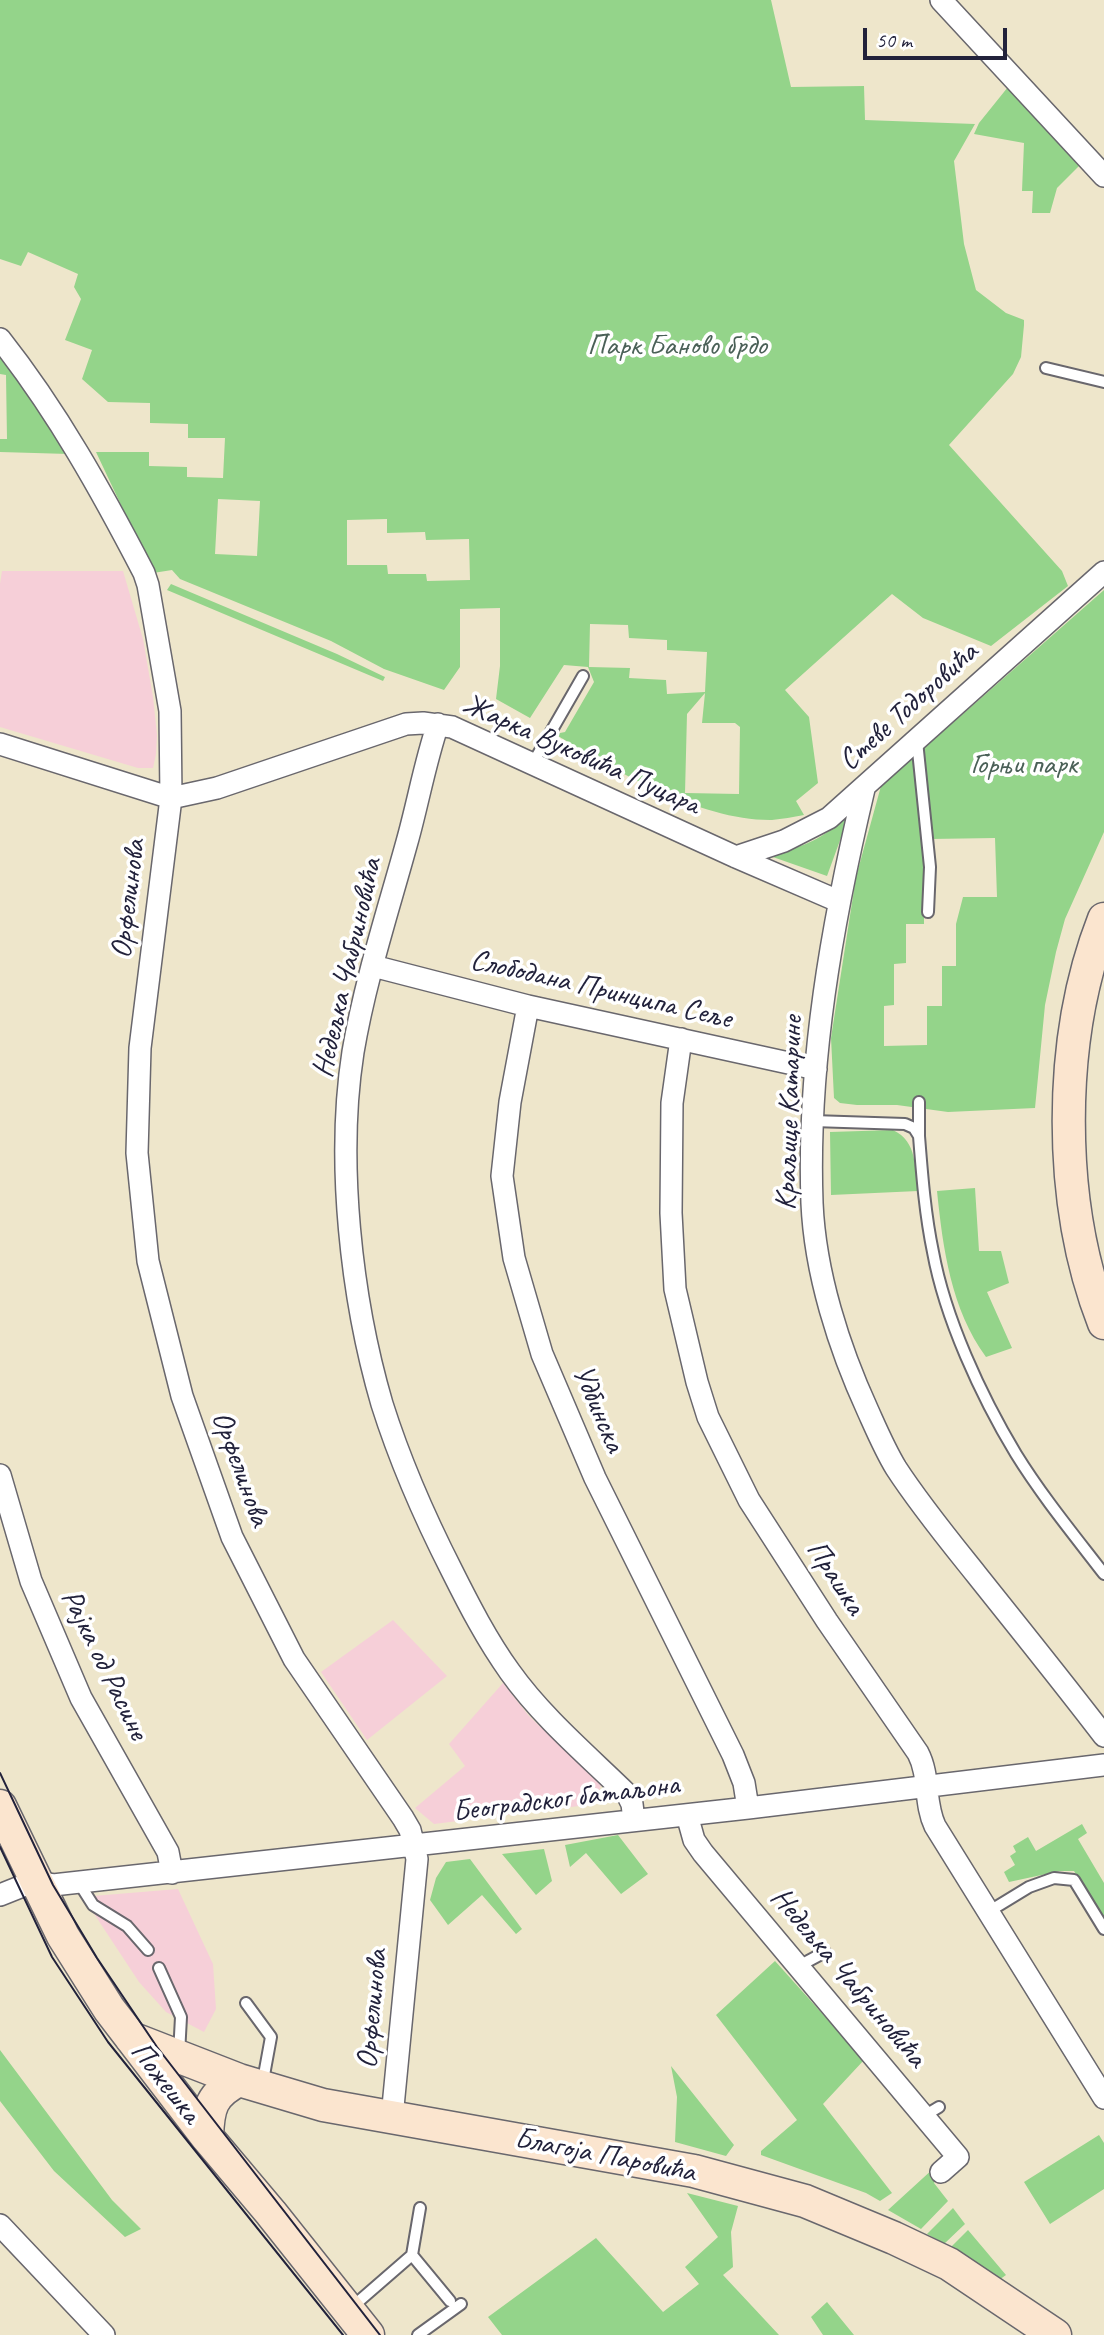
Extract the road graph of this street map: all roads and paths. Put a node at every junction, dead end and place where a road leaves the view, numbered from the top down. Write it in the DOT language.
graph roads {
  1 [pos="941,0"];
  2 [pos="1100,162"];
  3 [pos="0,339"];
  4 [pos="1046,368"];
  5 [pos="1104,382"];
  6 [pos="1104,572"];
  7 [pos="583,676"];
  8 [pos="438,724"];
  9 [pos="917,741"];
  10 [pos="0,744"];
  11 [pos="533,763"];
  12 [pos="864,789"];
  13 [pos="171,797"];
  14 [pos="736,857"];
  15 [pos="838,901"];
  16 [pos="928,912"];
  17 [pos="1102,929"];
  18 [pos="373,966"];
  19 [pos="528,1006"];
  20 [pos="681,1039"];
  21 [pos="816,1069"];
  22 [pos="919,1102"];
  23 [pos="813,1121"];
  24 [pos="919,1136"];
  25 [pos="1104,1323"];
  26 [pos="0,1475"];
  27 [pos="1104,1574"];
  28 [pos="1104,1736"];
  29 [pos="1104,1765"];
  30 [pos="927,1787"];
  31 [pos="0,1806"];
  32 [pos="748,1808"];
  33 [pos="687,1815"];
  34 [pos="634,1820"];
  35 [pos="415,1846"];
  36 [pos="172,1873"];
  37 [pos="35,1881"];
  38 [pos="79,1883"];
  39 [pos="0,1895"];
  40 [pos="988,1912"];
  41 [pos="1104,1929"];
  42 [pos="148,1950"];
  43 [pos="825,1952"];
  44 [pos="799,1966"];
  45 [pos="159,1968"];
  46 [pos="246,2003"];
  47 [pos="131,2038"];
  48 [pos="178,2056"];
  49 [pos="250,2083"];
  50 [pos="1104,2098"];
  51 [pos="392,2117"];
  52 [pos="207,2137"];
  53 [pos="941,2172"];
  54 [pos="420,2208"];
  55 [pos="0,2225"];
  56 [pos="412,2255"];
  57 [pos="349,2310"];
  58 [pos="104,2335"];
  59 [pos="368,2335"];
  60 [pos="418,2335"];
  61 [pos="1055,2335"];
  1 -- 2 [label="street"];
  3 -- 13 [label="street"];
  4 -- 5 [label="lane"];
  6 -- 9 [label="street, Стеве Тодоровића"];
  7 -- 11 [label="lane"];
  8 -- 11 [label="street, Жарка Вуковића Пуцара"];
  8 -- 13 [label="street, Жарка Вуковића Пуцара"];
  8 -- 18 [label="street, Недељка Чабриновића"];
  9 -- 12 [label="street, Стеве Тодоровића"];
  9 -- 16 [label="lane"];
  10 -- 13 [label="street"];
  11 -- 14 [label="street, Жарка Вуковића Пуцара"];
  12 -- 14 [label="street, Стеве Тодоровића"];
  12 -- 15 [label="street, Краљице Катарине"];
  13 -- 35 [label="street, Орфелинова"];
  14 -- 15 [label="street, Жарка Вуковића Пуцара"];
  15 -- 21 [label="street, Краљице Катарине"];
  17 -- 25 [label="main road"];
  18 -- 19 [label="street, Слободана Принципа Сеље"];
  18 -- 34 [label="street, Недељка Чабриновића"];
  19 -- 20 [label="street, Слободана Принципа Сеље"];
  19 -- 32 [label="street, Удбинска"];
  20 -- 21 [label="street, Слободана Принципа Сеље"];
  20 -- 30 [label="street, Прашка"];
  21 -- 23 [label="street, Краљице Катарине"];
  22 -- 24 [label="lane"];
  23 -- 24 [label="lane"];
  23 -- 28 [label="street, Краљице Катарине"];
  24 -- 27 [label="lane"];
  26 -- 36 [label="street, Рајка од Расине"];
  29 -- 30 [label="street, Београдског батаљона"];
  30 -- 32 [label="street, Београдског батаљона"];
  30 -- 40 [label="street, Прашка"];
  31 -- 37 [label="main road, Пожешка"];
  32 -- 33 [label="street, Београдског батаљона"];
  33 -- 34 [label="street, Београдског батаљона"];
  33 -- 44 [label="street, Недељка Чабриновића"];
  34 -- 35 [label="street, Београдског батаљона"];
  35 -- 36 [label="street, Београдског батаљона"];
  35 -- 51 [label="street, Орфелинова"];
  36 -- 38 [label="street, Београдског батаљона"];
  37 -- 38 [label="street, Београдског батаљона"];
  37 -- 39 [label="street"];
  37 -- 47 [label="main road, Пожешка"];
  38 -- 42 [label="lane"];
  40 -- 41 [label="lane"];
  40 -- 50 [label="street, Прашка"];
  43 -- 44 [label="lane"];
  44 -- 53 [label="street, Недељка Чабриновића"];
  45 -- 48 [label="lane"];
  46 -- 49 [label="lane"];
  47 -- 48 [label="main road, Благоја Паровића"];
  47 -- 52 [label="main road, Пожешка"];
  48 -- 49 [label="main road, Благоја Паровића"];
  49 -- 51 [label="main road, Благоја Паровића"];
  49 -- 52 [label="main road"];
  51 -- 61 [label="main road, Благоја Паровића"];
  52 -- 57 [label="main road, Пожешка"];
  54 -- 56 [label="lane"];
  55 -- 58 [label="street"];
  56 -- 57 [label="lane"];
  56 -- 60 [label="lane"];
  57 -- 59 [label="main road, Пожешка"];
}
